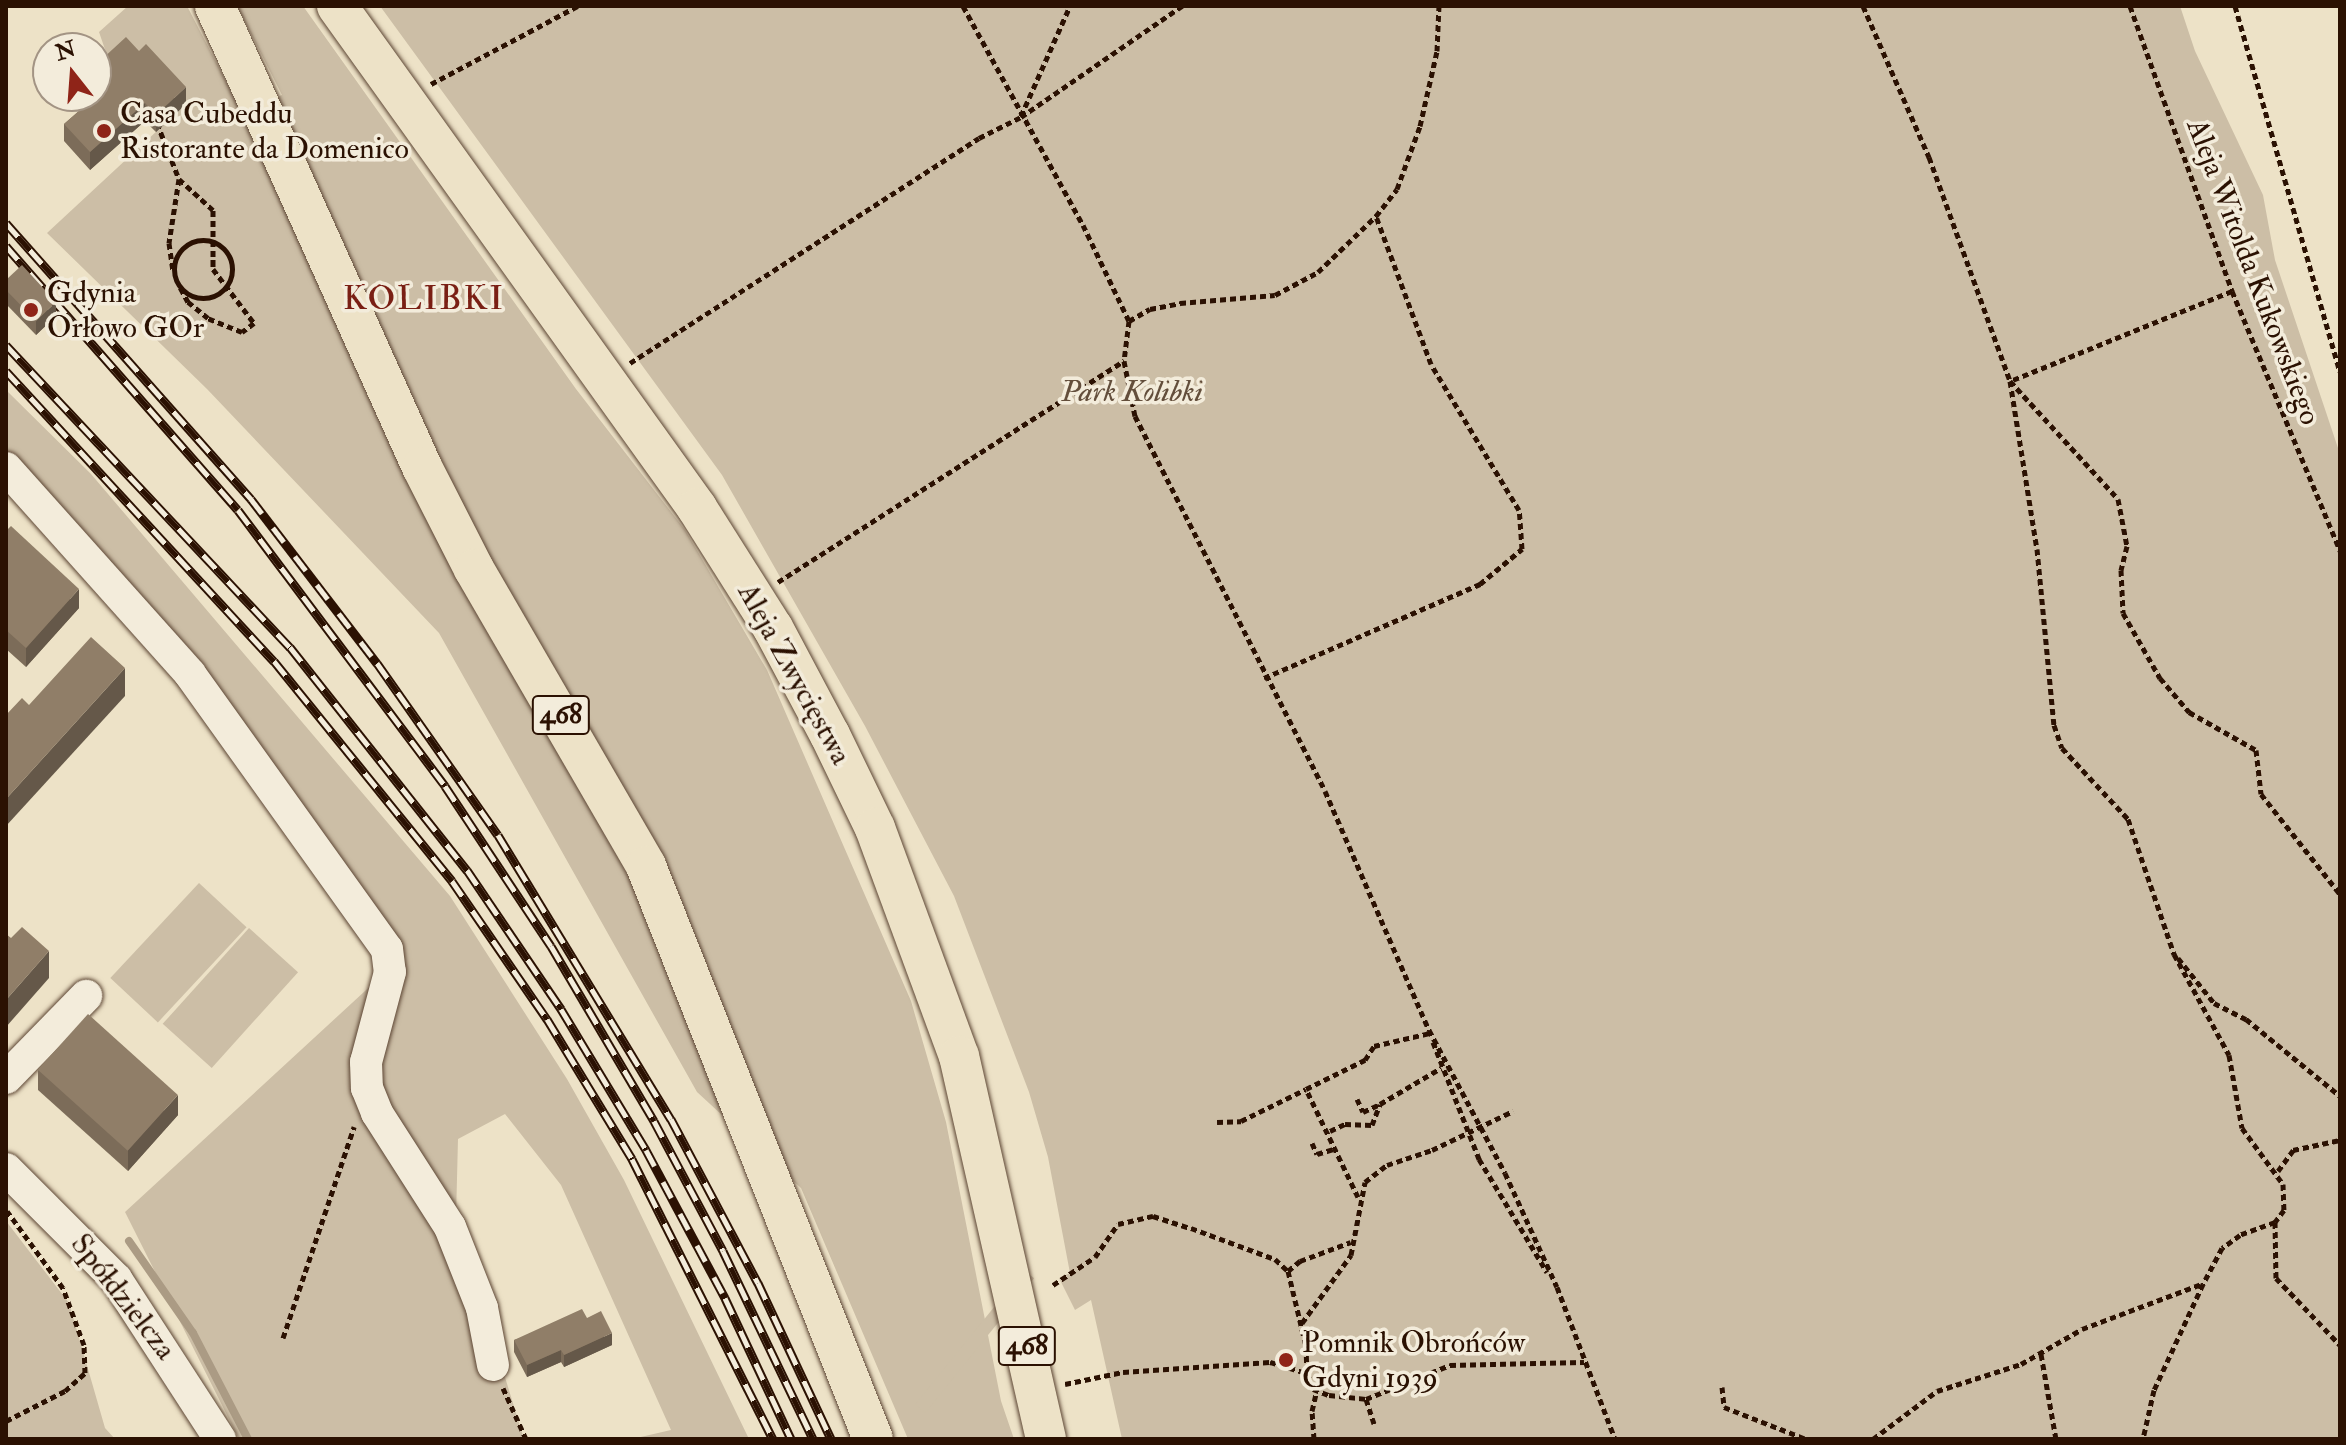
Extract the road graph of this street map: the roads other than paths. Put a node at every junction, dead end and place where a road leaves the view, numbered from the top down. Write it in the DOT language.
graph roads {
  1 [pos="215,6"];
  2 [pos="337,6"];
  3 [pos="6,468"];
  4 [pos="86,996"];
  5 [pos="6,1078"];
  6 [pos="6,1169"];
  7 [pos="493,1365"];
  8 [pos="220,1439"];
  9 [pos="873,1439"];
  10 [pos="1046,1439"];
  1 -- 9 [label="main road, 468"];
  2 -- 10 [label="main road, Aleja Zwycięstwa / 468"];
  3 -- 7 [label="street"];
  4 -- 5 [label="street"];
  6 -- 8 [label="street, Spółdzielcza"];
}
